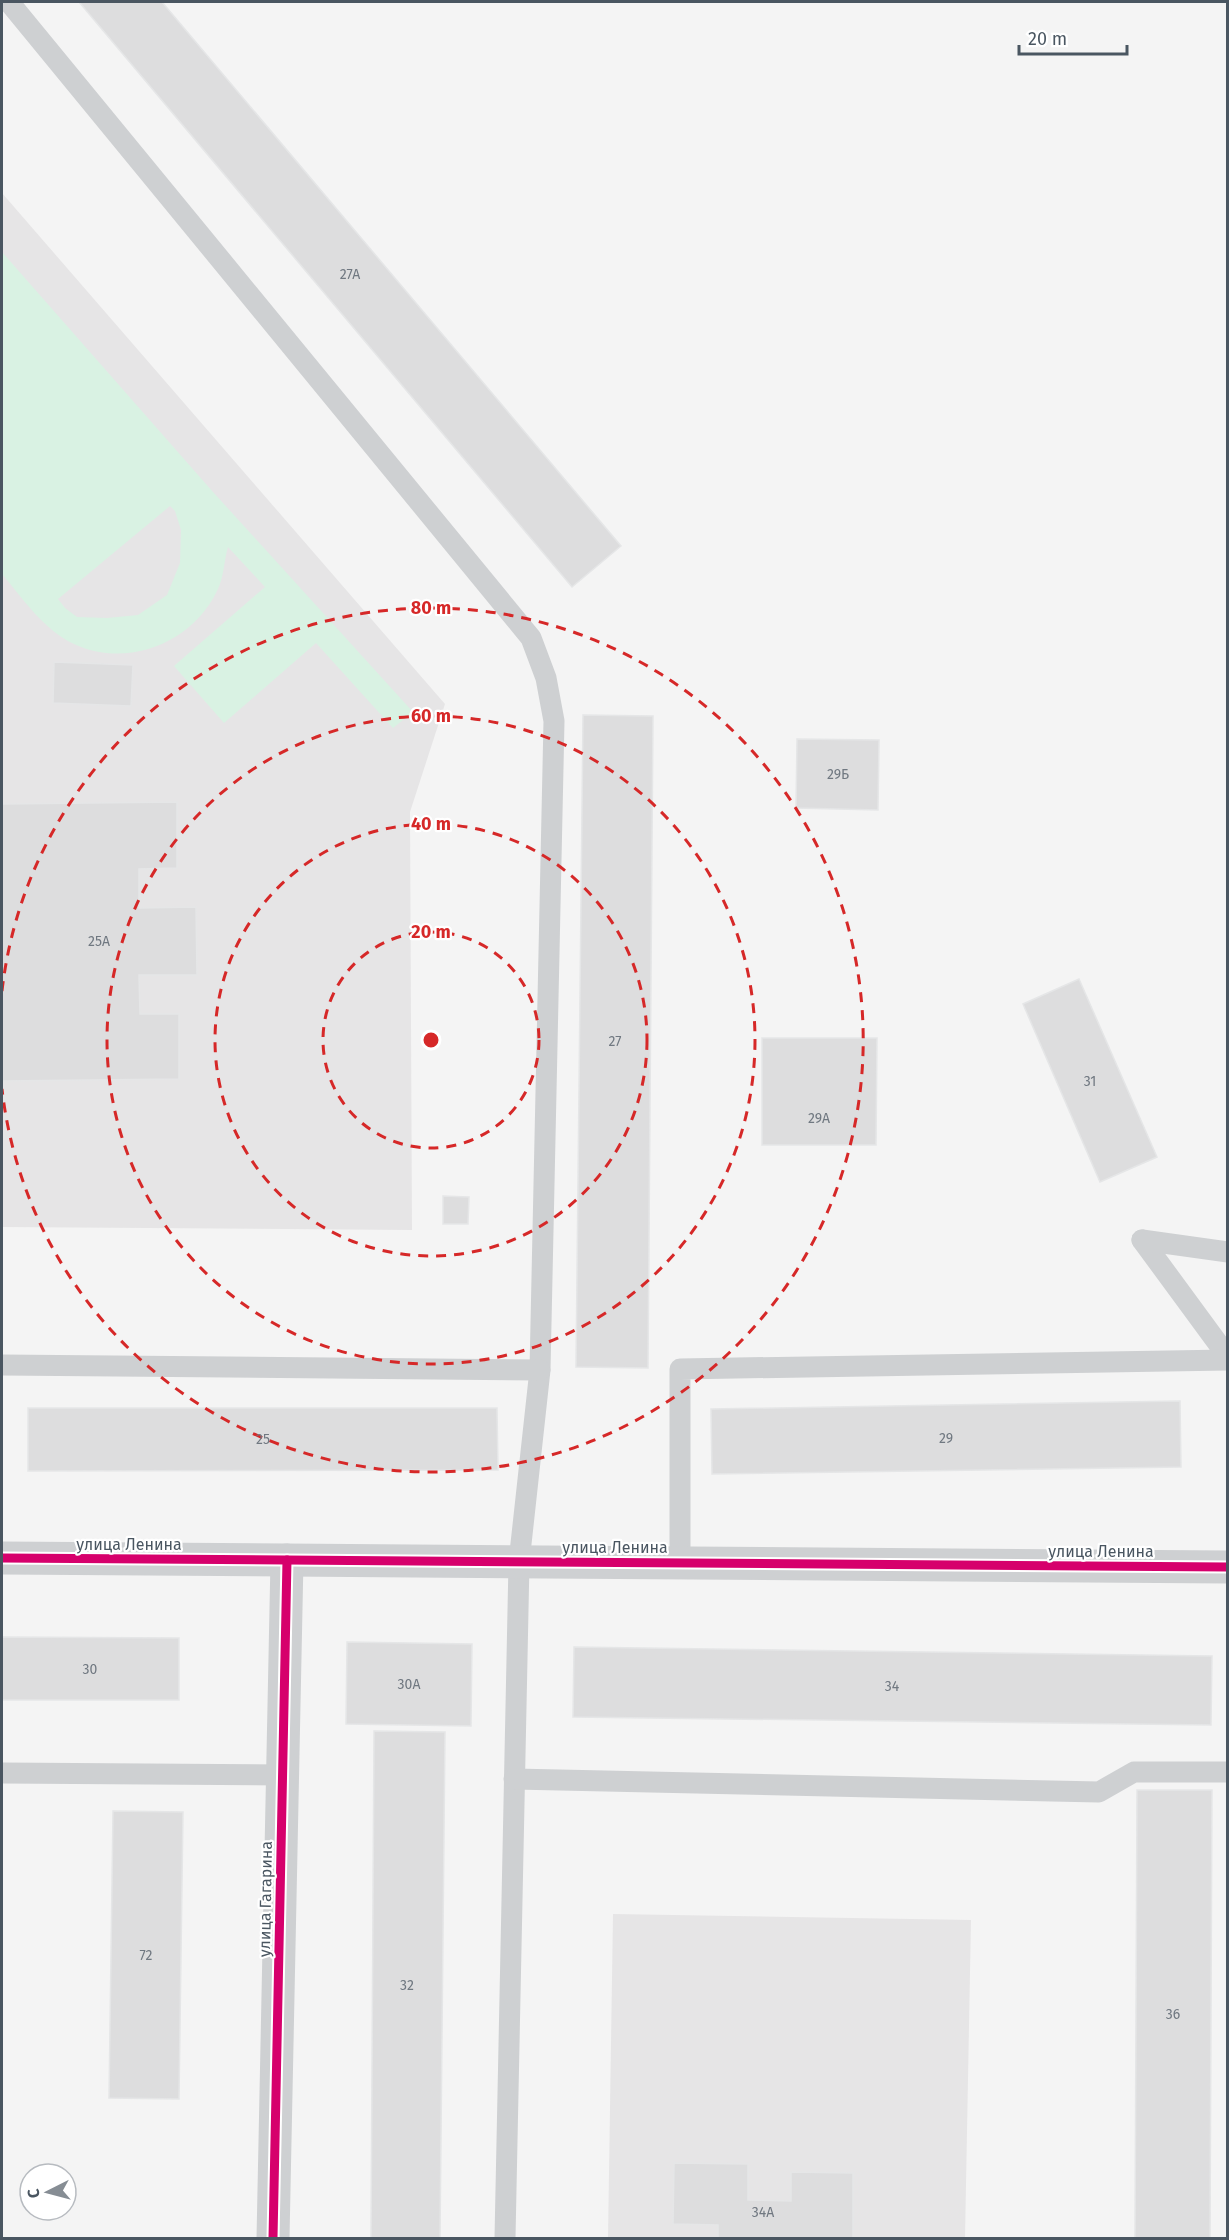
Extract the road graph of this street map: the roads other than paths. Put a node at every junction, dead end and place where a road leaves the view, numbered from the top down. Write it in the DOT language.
graph roads {
  1 [pos="9,2"];
  2 [pos="1227,1252"];
  3 [pos="1227,1359"];
  4 [pos="2,1365"];
  5 [pos="540,1370"];
  6 [pos="2,1558"];
  7 [pos="287,1560"];
  8 [pos="519,1562"];
  9 [pos="680,1563"];
  10 [pos="1227,1567"];
  11 [pos="1227,1772"];
  12 [pos="2,1773"];
  13 [pos="283,1775"];
  14 [pos="514,1779"];
  15 [pos="273,2238"];
  16 [pos="505,2238"];
  1 -- 5 [label="lane"];
  2 -- 3 [label="lane"];
  3 -- 9 [label="lane"];
  4 -- 5 [label="lane"];
  5 -- 8 [label="lane"];
  6 -- 7 [label="street, улица Ленина"];
  7 -- 8 [label="street, улица Ленина"];
  7 -- 13 [label="street, улица Гагарина"];
  8 -- 9 [label="street, улица Ленина"];
  8 -- 14 [label="lane"];
  9 -- 10 [label="street, улица Ленина"];
  11 -- 14 [label="lane"];
  12 -- 13 [label="lane"];
  13 -- 15 [label="street, улица Гагарина"];
  14 -- 16 [label="lane"];
}
